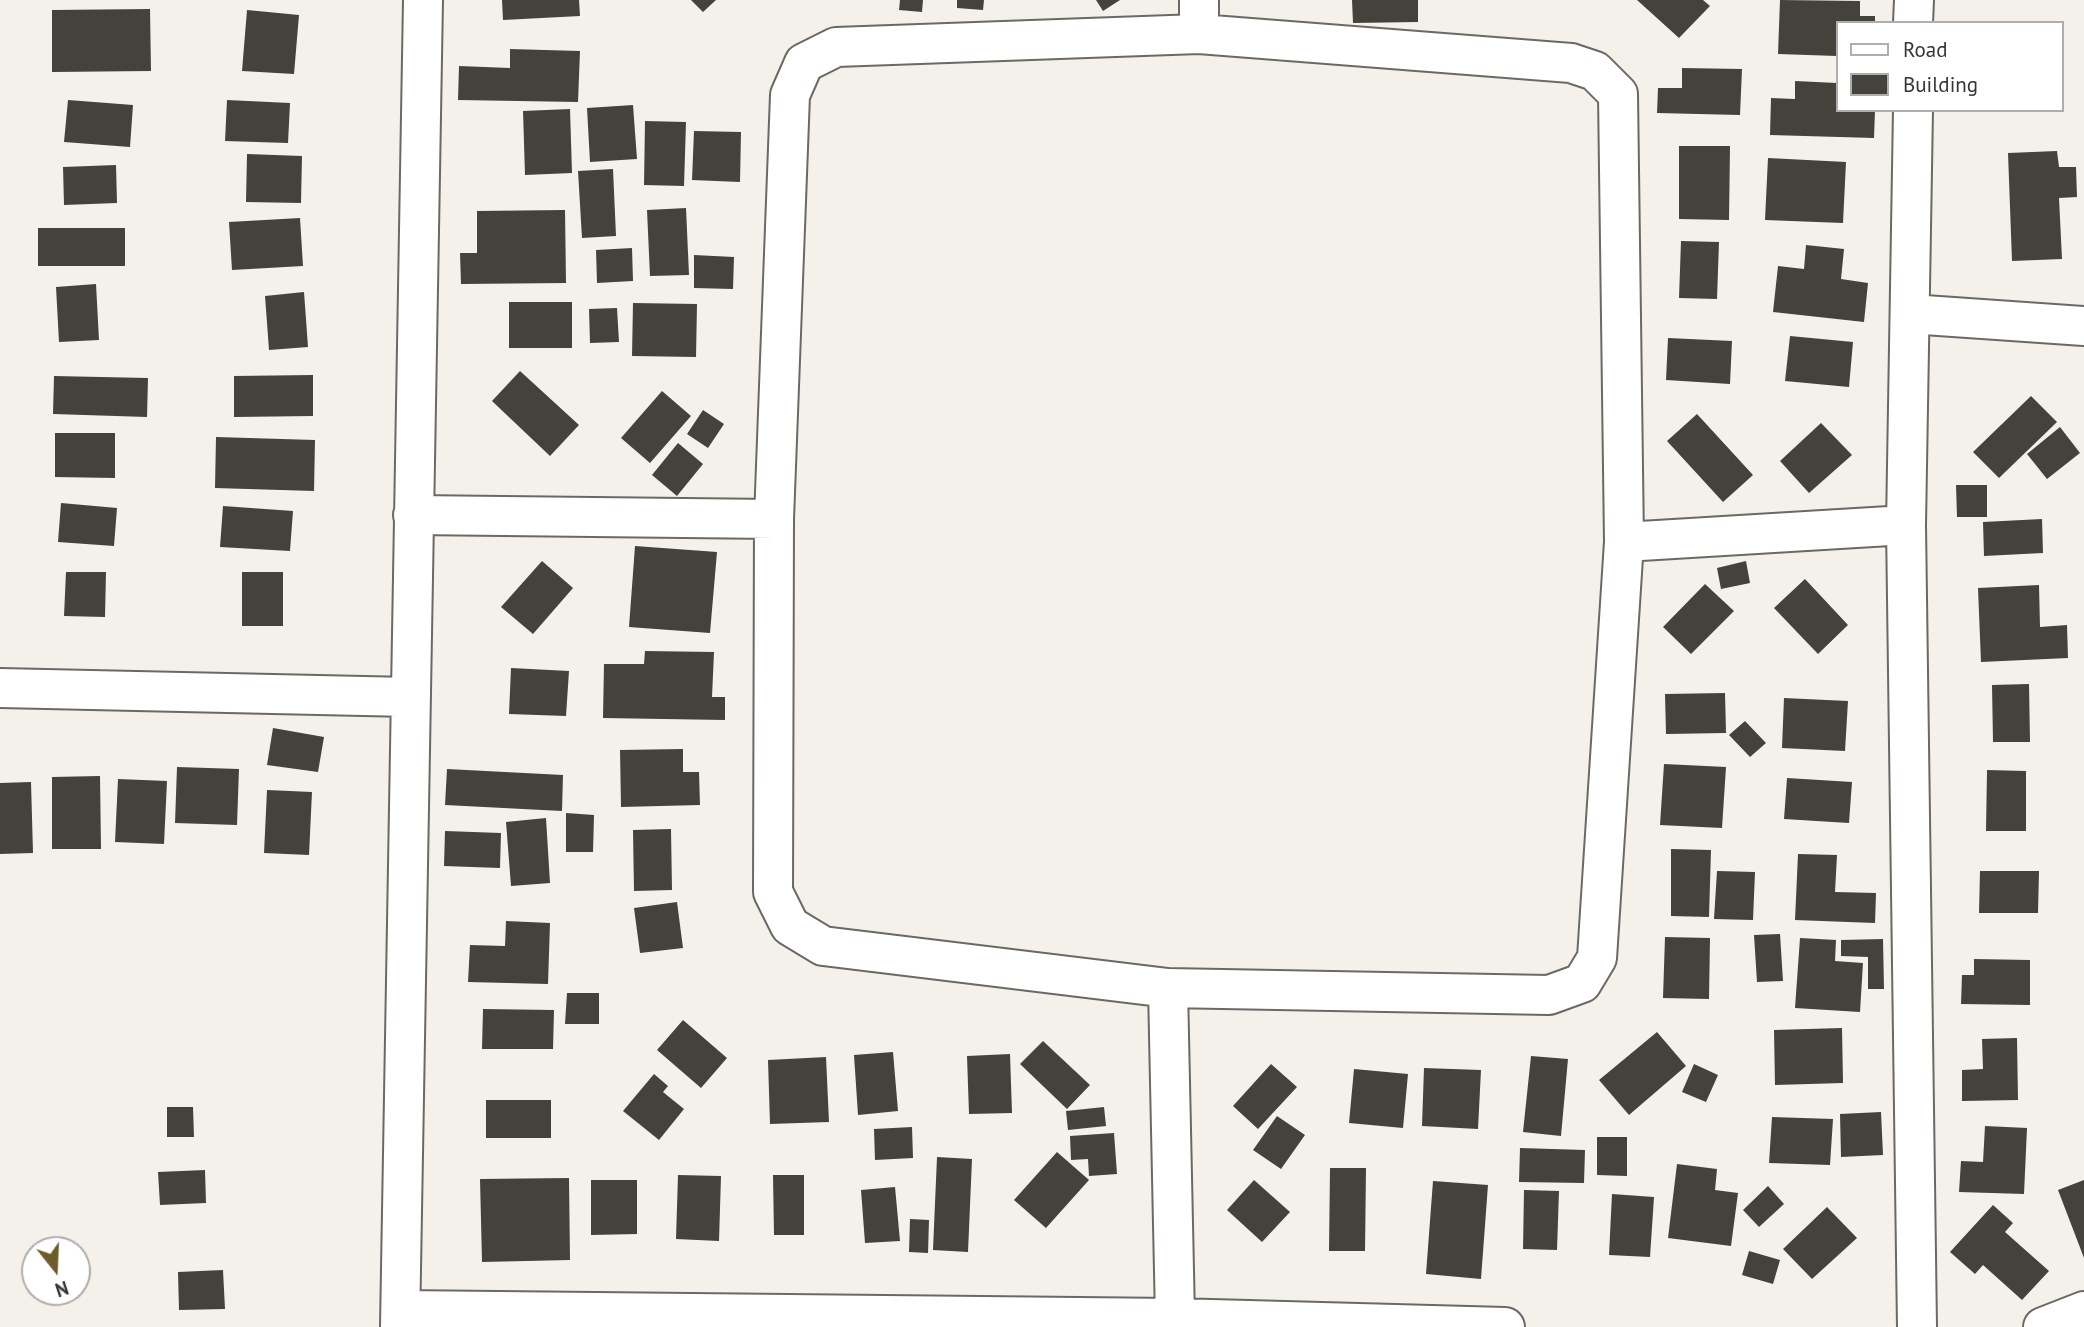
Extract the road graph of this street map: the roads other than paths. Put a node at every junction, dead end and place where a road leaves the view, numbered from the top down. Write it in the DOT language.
graph roads {
  1 [pos="423,0"];
  2 [pos="1914,0"];
  3 [pos="1199,17"];
  4 [pos="1913,21"];
  5 [pos="1913,112"];
  6 [pos="1910,314"];
  7 [pos="2084,326"];
  8 [pos="412,515"];
  9 [pos="774,519"];
  10 [pos="1906,525"];
  11 [pos="1625,542"];
  12 [pos="0,688"];
  13 [pos="409,697"];
  14 [pos="1168,988"];
  15 [pos="2084,1311"];
  16 [pos="401,1318"];
  17 [pos="1175,1318"];
  18 [pos="1441,1326"];
  19 [pos="1505,1327"];
  20 [pos="1917,1327"];
  21 [pos="2043,1327"];
  1 -- 8 [label="street"];
  2 -- 4 [label="street"];
  3 -- 9 [label="street"];
  3 -- 11 [label="street"];
  5 -- 6 [label="street"];
  6 -- 7 [label="street"];
  6 -- 10 [label="street"];
  8 -- 9 [label="street"];
  8 -- 13 [label="street"];
  9 -- 14 [label="street"];
  10 -- 11 [label="street"];
  10 -- 20 [label="street"];
  11 -- 14 [label="street"];
  12 -- 13 [label="street"];
  13 -- 16 [label="street"];
  14 -- 17 [label="street"];
  15 -- 21 [label="street"];
  16 -- 17 [label="street"];
  17 -- 18 [label="street"];
  18 -- 19 [label="street"];
}
